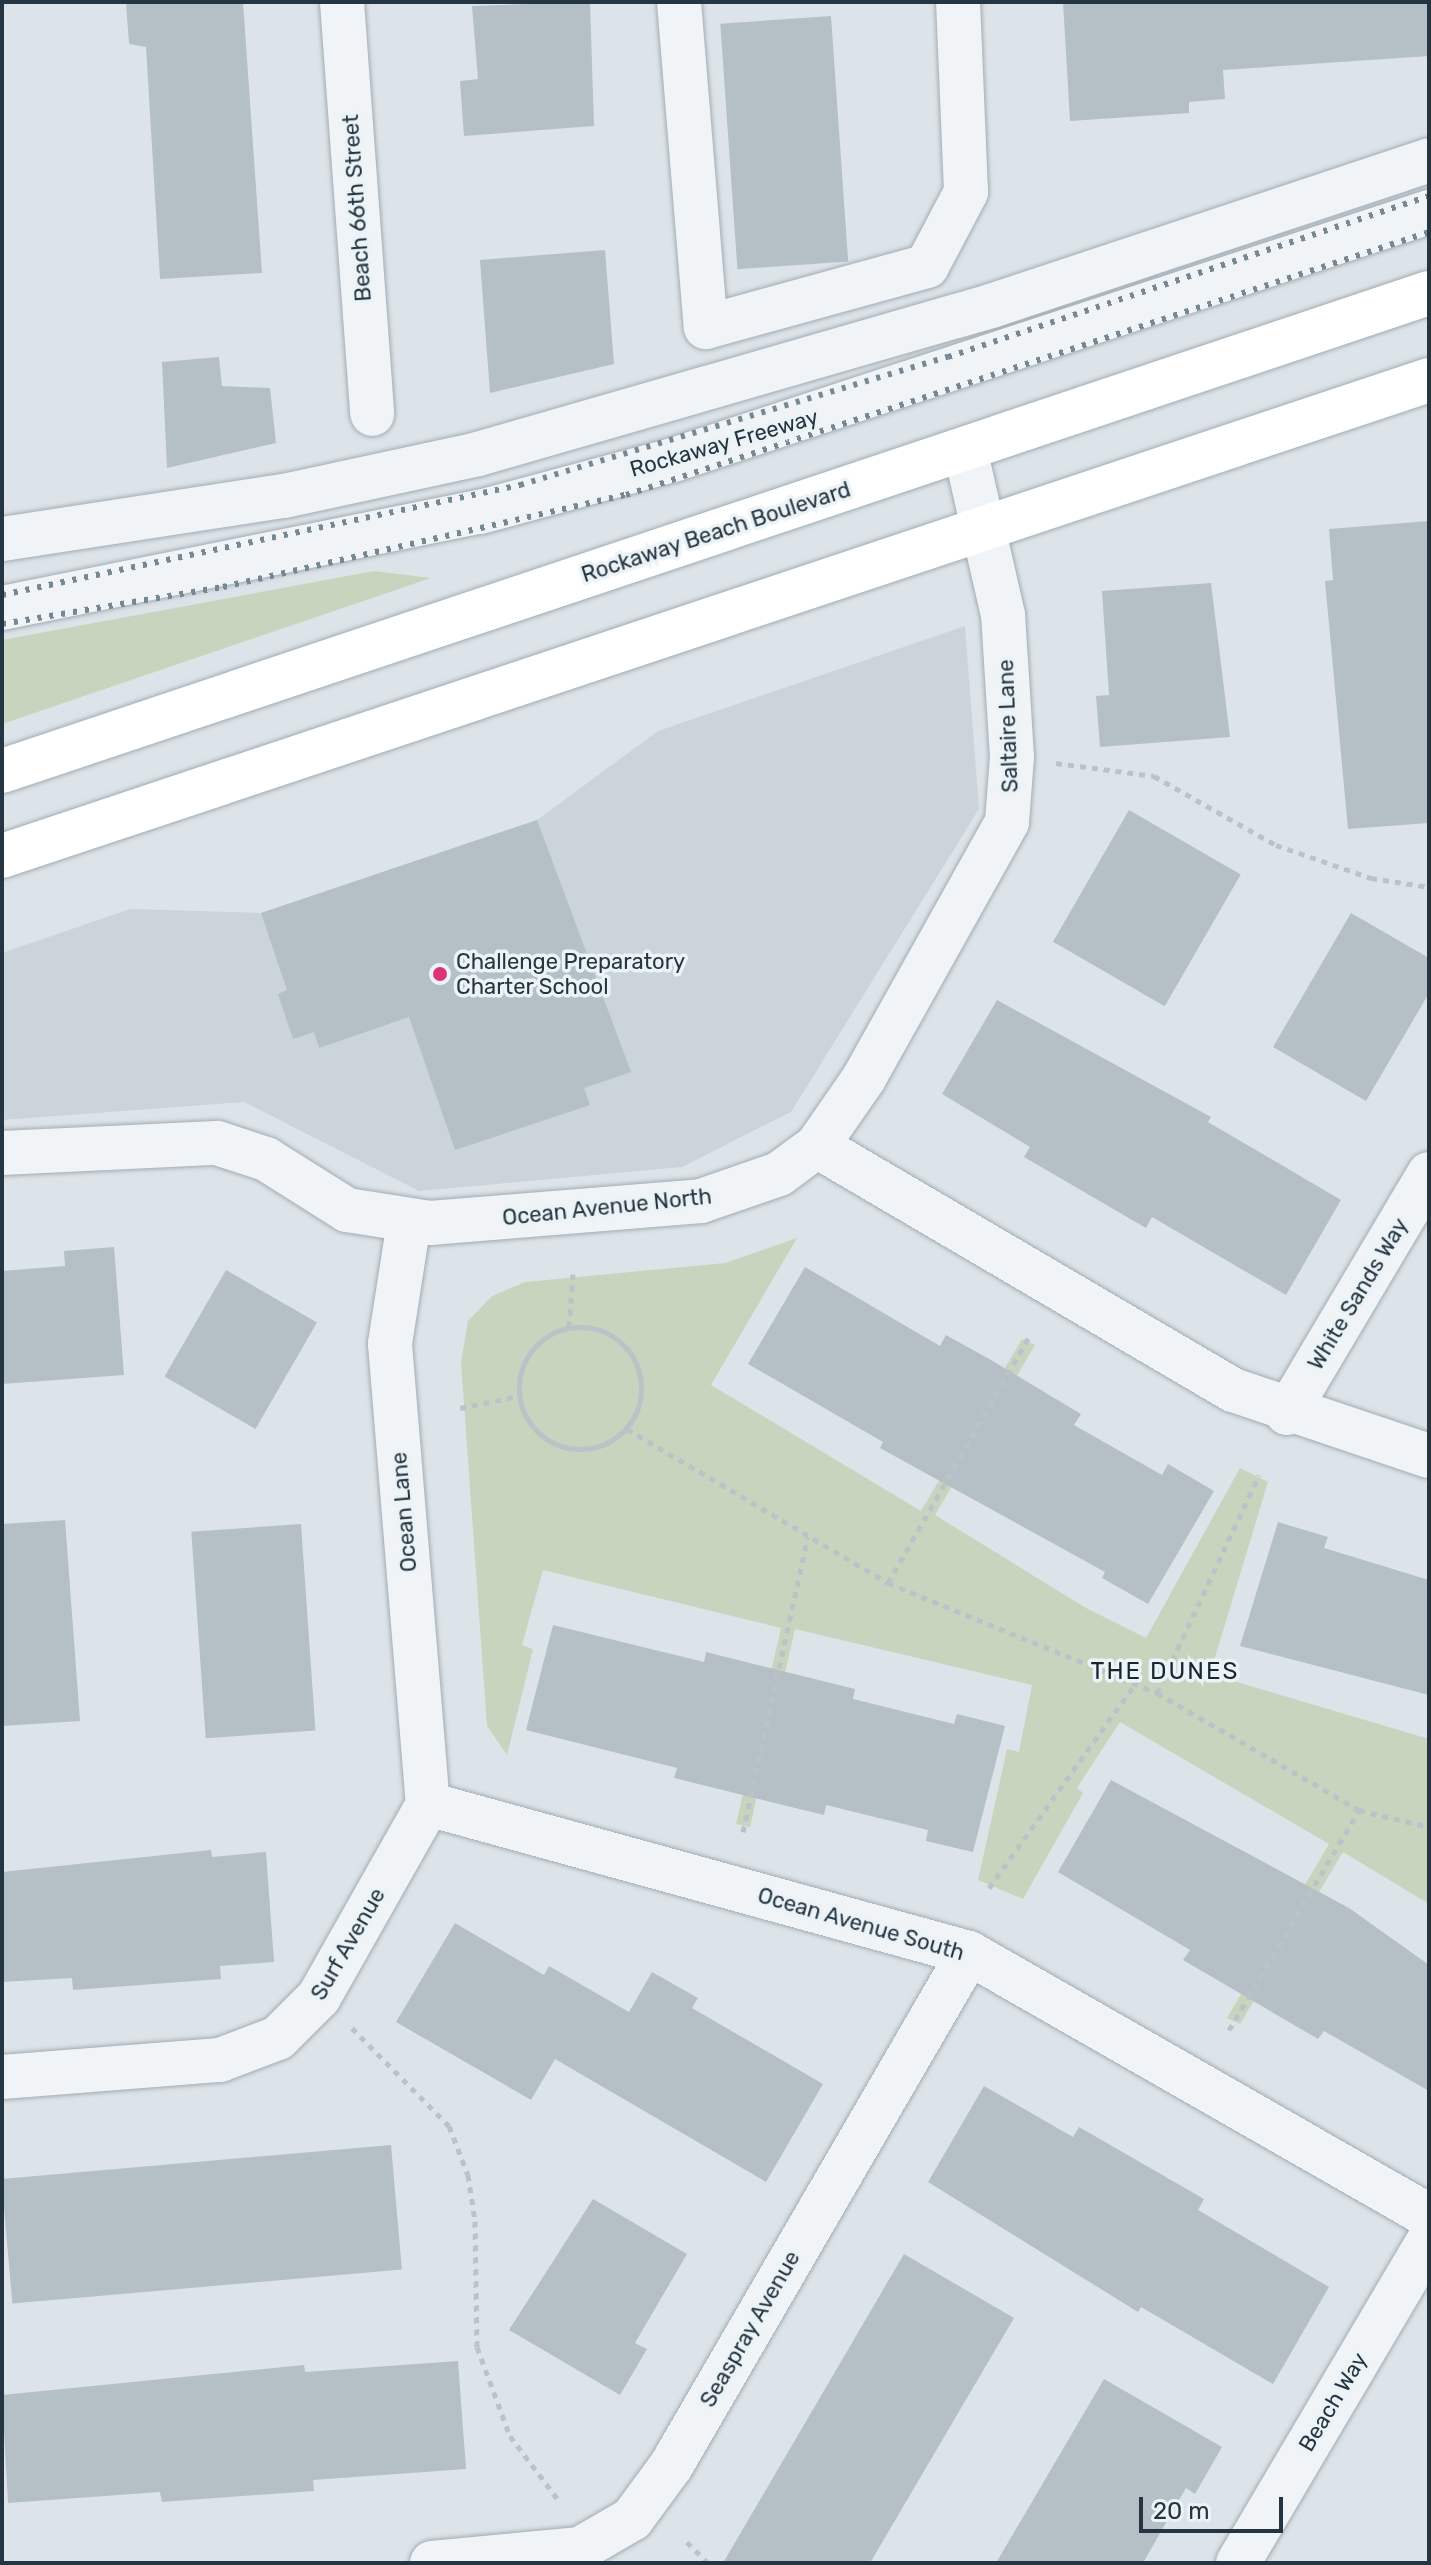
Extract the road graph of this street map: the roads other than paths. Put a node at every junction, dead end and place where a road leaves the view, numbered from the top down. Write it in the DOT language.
graph roads {
  1 [pos="342,2"];
  2 [pos="679,2"];
  3 [pos="958,2"];
  4 [pos="1429,160"];
  5 [pos="1429,212"];
  6 [pos="1429,293"];
  7 [pos="1429,380"];
  8 [pos="372,414"];
  9 [pos="965,449"];
  10 [pos="987,528"];
  11 [pos="2,539"];
  12 [pos="2,608"];
  13 [pos="2,771"];
  14 [pos="2,856"];
  15 [pos="817,1146"];
  16 [pos="2,1153"];
  17 [pos="1429,1174"];
  18 [pos="409,1222"];
  19 [pos="1287,1413"];
  20 [pos="1429,1456"];
  21 [pos="428,1804"];
  22 [pos="969,1953"];
  23 [pos="2,2077"];
  24 [pos="1429,2216"];
  25 [pos="1429,2240"];
  26 [pos="432,2563"];
  27 [pos="1238,2563"];
  1 -- 8 [label="street, Beach 66th Street"];
  2 -- 3 [label="street"];
  4 -- 11 [label="street"];
  5 -- 12 [label="street, Rockaway Freeway"];
  6 -- 9 [label="main road, Rockaway Beach Boulevard"];
  7 -- 10 [label="main road"];
  9 -- 10 [label="street, Saltaire Lane"];
  9 -- 13 [label="main road, Rockaway Beach Boulevard"];
  10 -- 14 [label="main road"];
  10 -- 15 [label="street, Saltaire Lane"];
  15 -- 18 [label="street, Ocean Avenue North"];
  15 -- 19 [label="street"];
  16 -- 18 [label="street, Ocean Avenue North"];
  17 -- 19 [label="street, White Sands Way"];
  18 -- 21 [label="street, Ocean Lane"];
  19 -- 20 [label="street"];
  21 -- 22 [label="street, Ocean Avenue South"];
  21 -- 23 [label="street, Surf Avenue"];
  22 -- 24 [label="street, Ocean Avenue South"];
  22 -- 26 [label="street, Seaspray Avenue"];
  25 -- 27 [label="street, Beach Way"];
}
